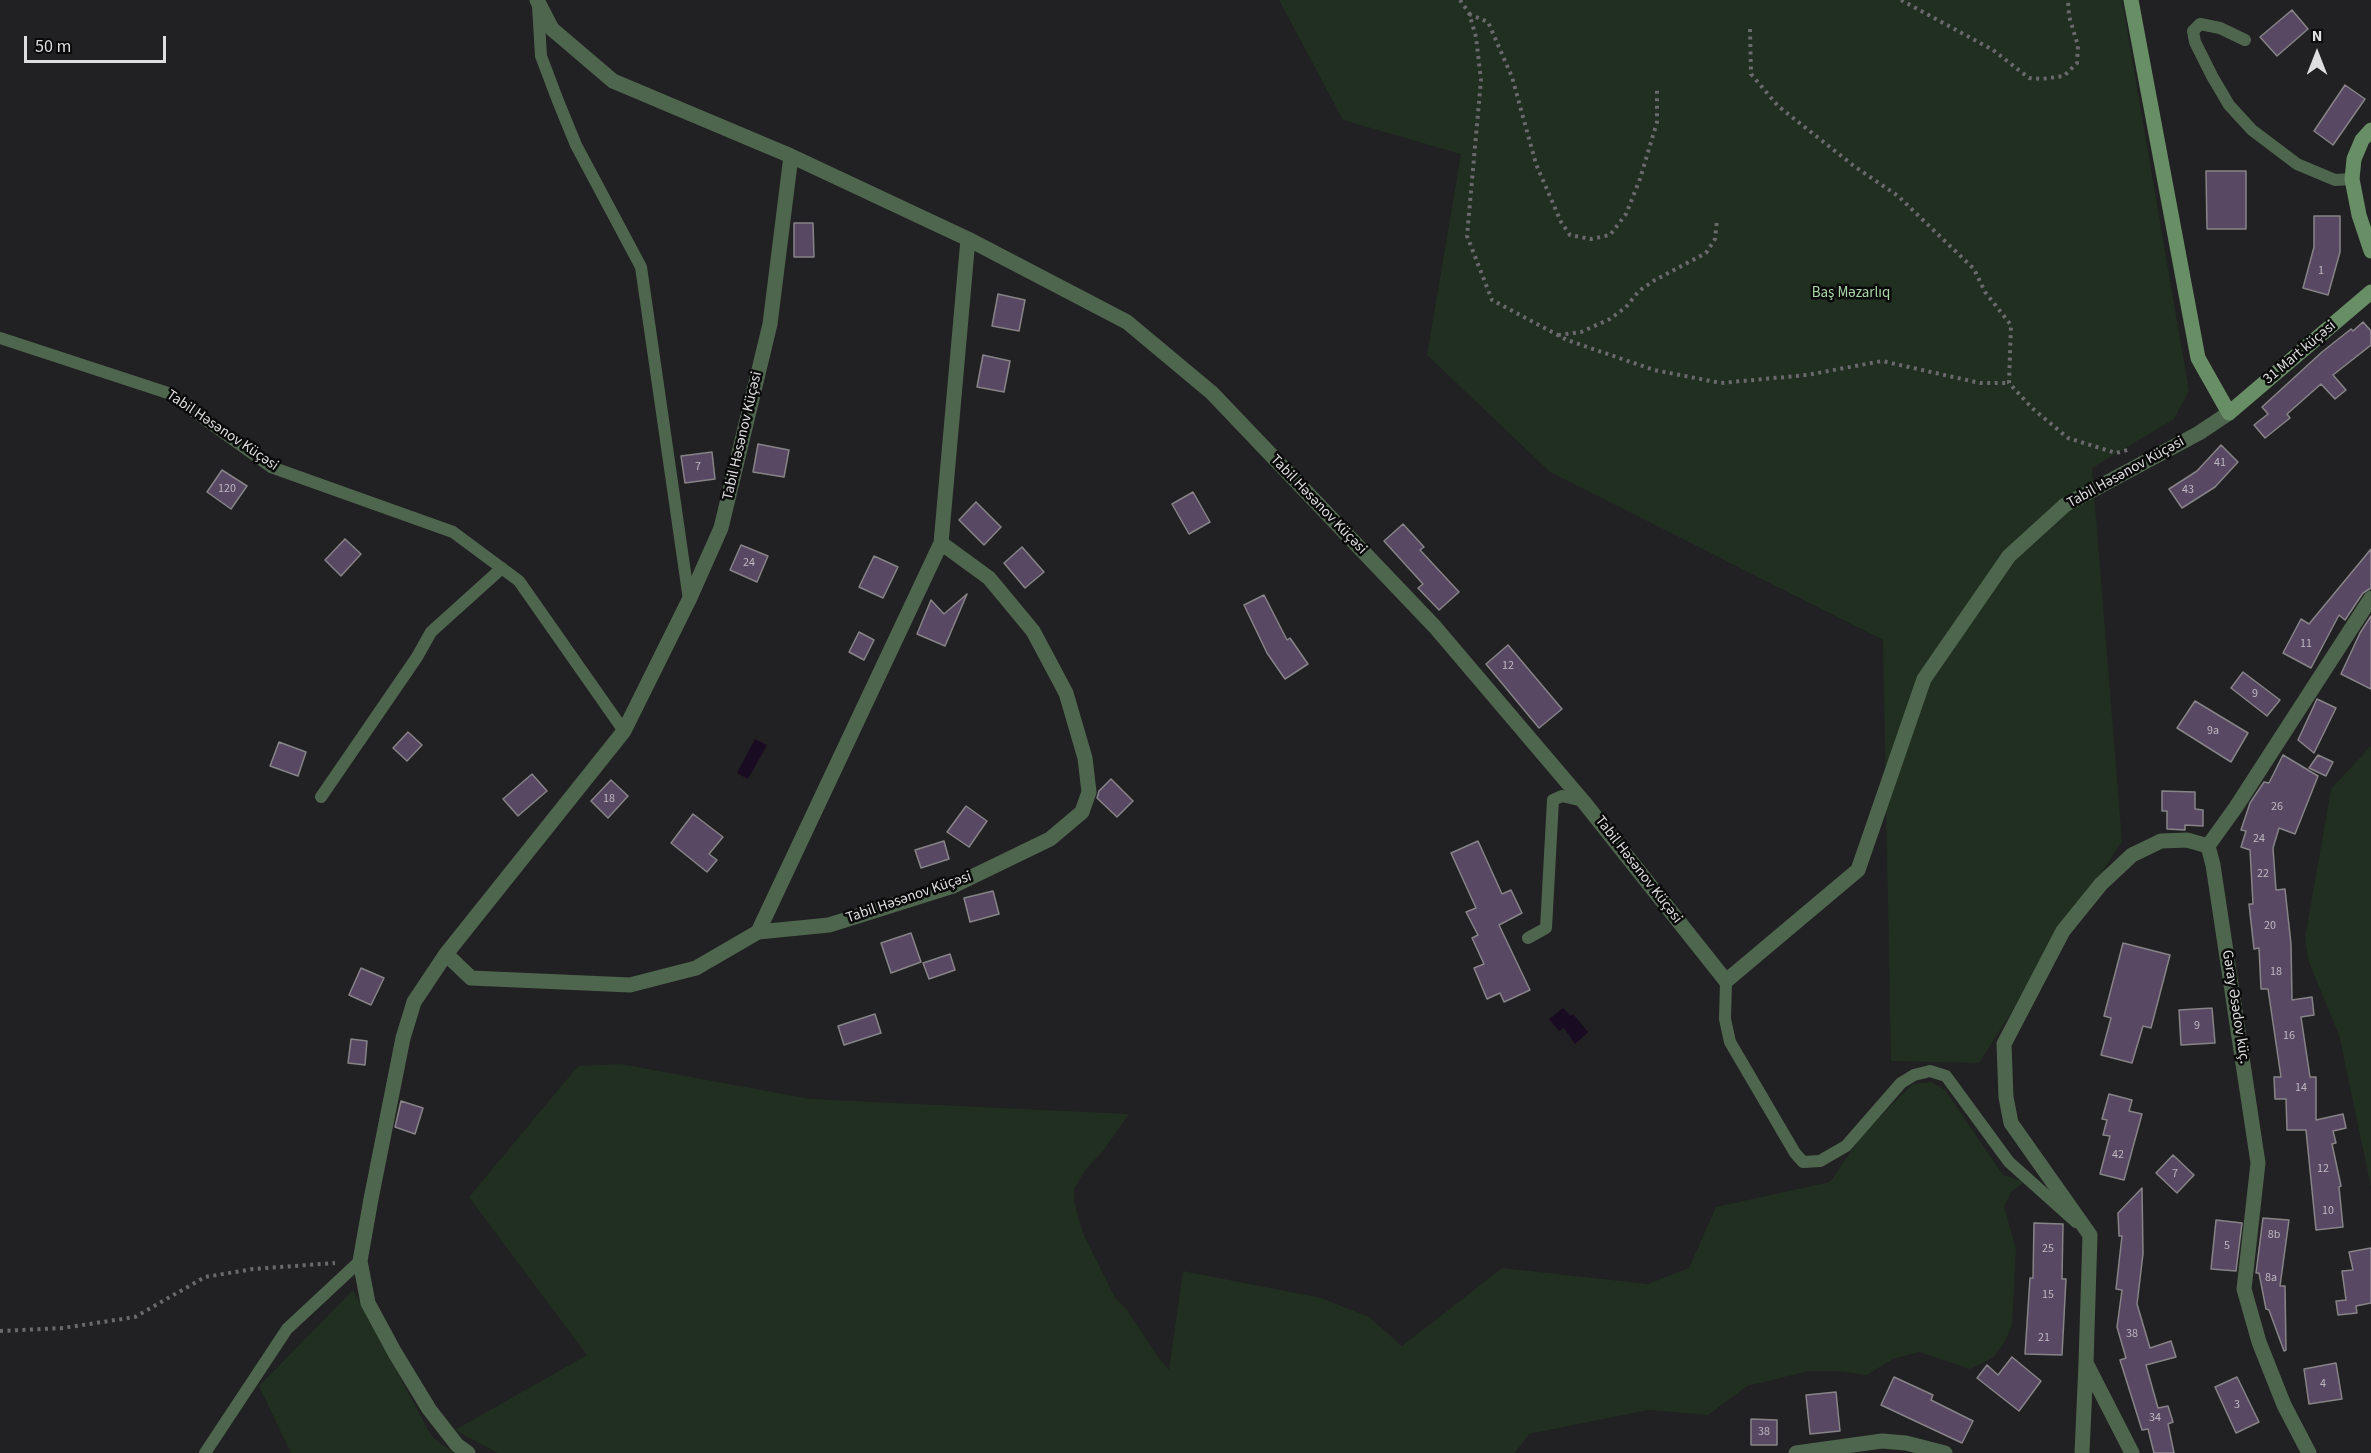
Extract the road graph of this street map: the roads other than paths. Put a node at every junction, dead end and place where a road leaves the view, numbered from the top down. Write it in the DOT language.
graph roads {
  1 [pos="2131,0"];
  2 [pos="537,1"];
  3 [pos="2245,40"];
  4 [pos="2371,130"];
  5 [pos="791,156"];
  6 [pos="2352,179"];
  7 [pos="968,239"];
  8 [pos="2371,251"];
  9 [pos="2371,292"];
  10 [pos="0,338"];
  11 [pos="2229,413"];
  12 [pos="941,543"];
  13 [pos="502,568"];
  14 [pos="2371,598"];
  15 [pos="689,600"];
  16 [pos="624,731"];
  17 [pos="321,797"];
  18 [pos="1583,801"];
  19 [pos="2208,846"];
  20 [pos="758,932"];
  21 [pos="1528,938"];
  22 [pos="446,954"];
  23 [pos="1726,981"];
  24 [pos="2090,1235"];
  25 [pos="360,1261"];
  26 [pos="2086,1363"];
  27 [pos="205,1453"];
  28 [pos="468,1453"];
  29 [pos="1796,1453"];
  30 [pos="1945,1453"];
  31 [pos="2082,1453"];
  32 [pos="2132,1453"];
  33 [pos="2309,1453"];
  1 -- 11 [label="street"];
  2 -- 5 [label="street, Tabil Həsənov Küçəsi"];
  2 -- 15 [label="lane"];
  3 -- 6 [label="lane"];
  4 -- 6 [label="street"];
  5 -- 7 [label="street, Tabil Həsənov Küçəsi"];
  5 -- 15 [label="street, Tabil Həsənov Küçəsi"];
  6 -- 8 [label="street"];
  7 -- 12 [label="street"];
  7 -- 18 [label="street, Tabil Həsənov Küçəsi"];
  9 -- 11 [label="street, 31 Mart küçəsi"];
  10 -- 13 [label="lane, Tabil Həsənov Küçəsi"];
  11 -- 23 [label="street, Tabil Həsənov Küçəsi"];
  12 -- 20 [label="street"];
  12 -- 20 [label="street, Tabil Həsənov Küçəsi"];
  13 -- 16 [label="lane, Tabil Həsənov Küçəsi"];
  13 -- 17 [label="lane"];
  14 -- 19 [label="street"];
  15 -- 16 [label="street, Tabil Həsənov Küçəsi"];
  16 -- 22 [label="street, Tabil Həsənov Küçəsi"];
  18 -- 21 [label="lane"];
  18 -- 23 [label="street, Tabil Həsənov Küçəsi"];
  19 -- 24 [label="street"];
  19 -- 33 [label="street, Gəray Əsədov küç."];
  20 -- 22 [label="street, Tabil Həsənov Küçəsi"];
  22 -- 25 [label="street, Tabil Həsənov Küçəsi"];
  23 -- 24 [label="lane"];
  24 -- 26 [label="street"];
  25 -- 27 [label="lane"];
  25 -- 28 [label="street"];
  26 -- 31 [label="street"];
  26 -- 32 [label="street"];
  29 -- 30 [label="street"];
}
